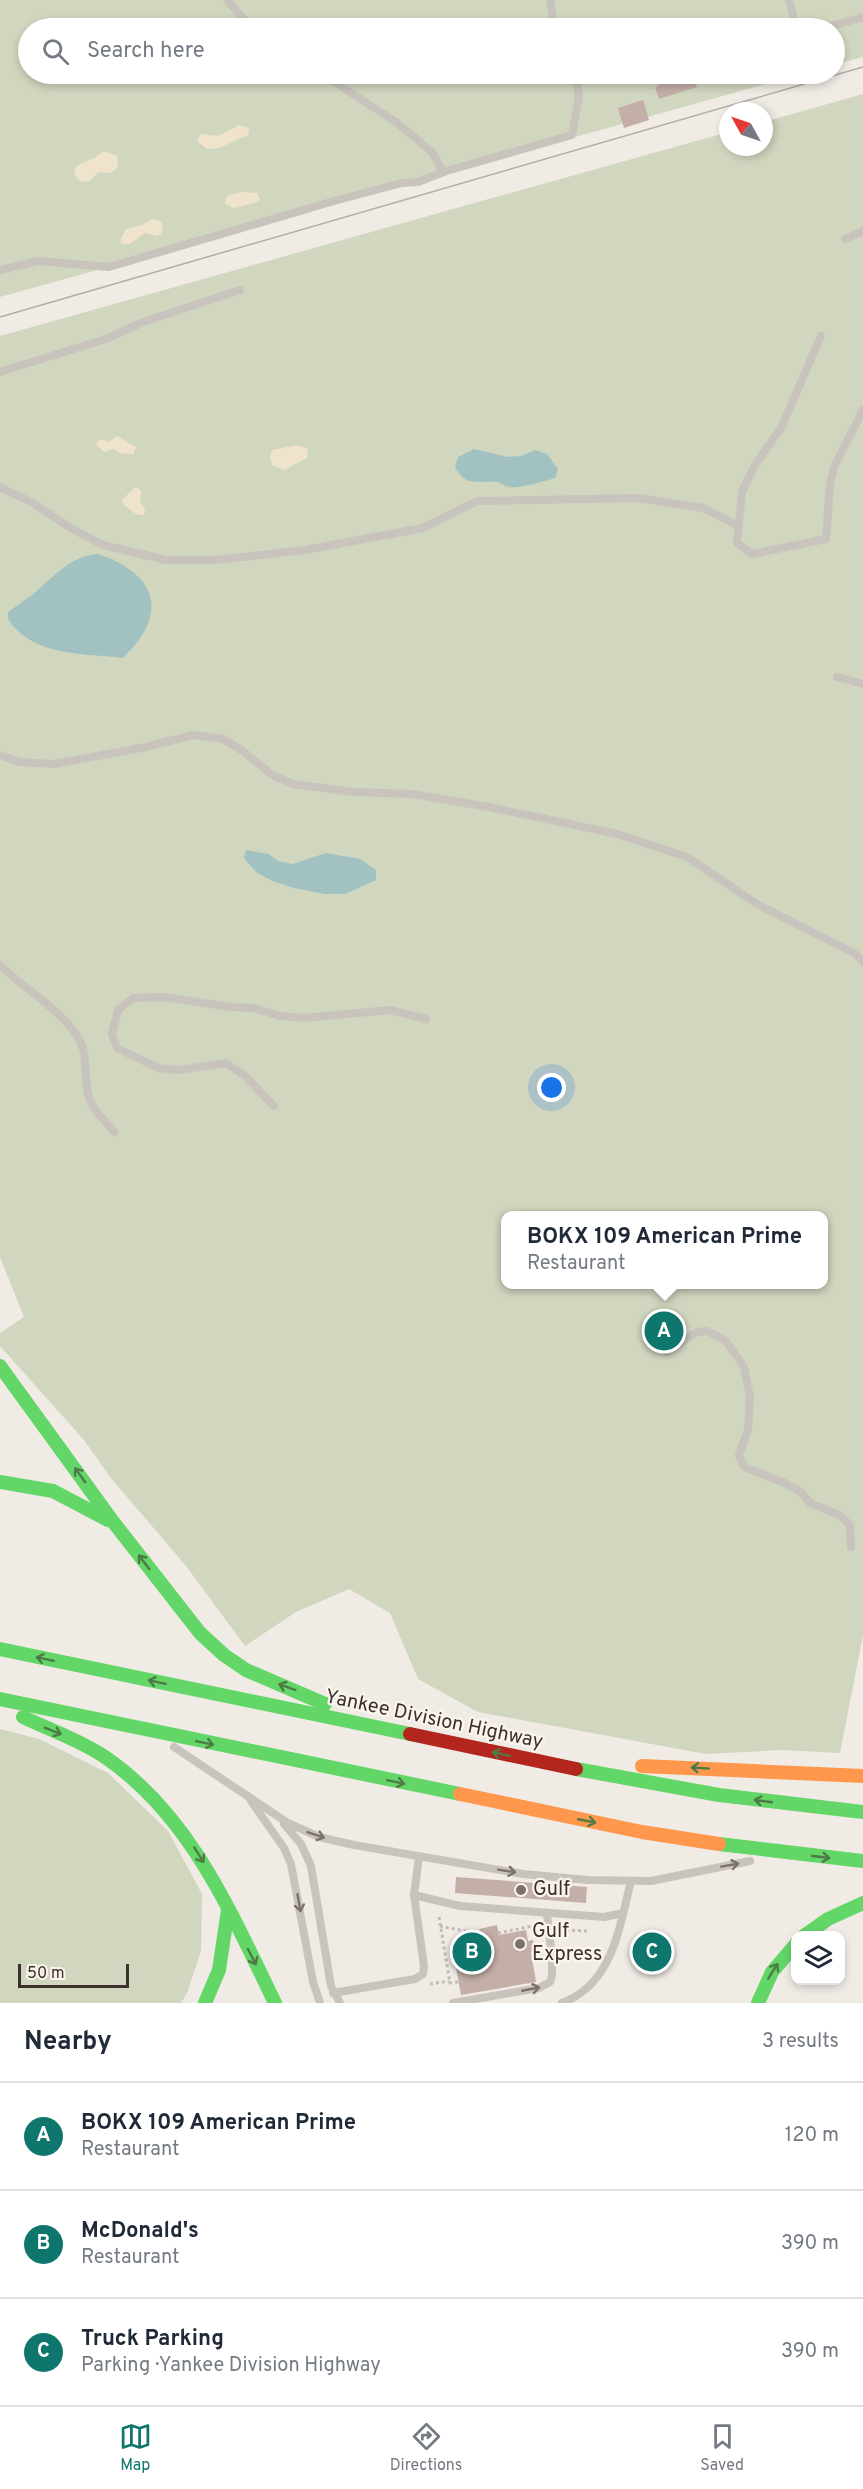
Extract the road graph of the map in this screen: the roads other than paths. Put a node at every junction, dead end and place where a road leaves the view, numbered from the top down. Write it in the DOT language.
graph roads {
  1 [pos="227,0"];
  2 [pos="550,0"];
  3 [pos="789,0"];
  4 [pos="863,17"];
  5 [pos="243,18"];
  6 [pos="553,18"];
  7 [pos="794,18"];
  8 [pos="845,22"];
  9 [pos="337,84"];
  10 [pos="577,84"];
  11 [pos="444,172"];
  12 [pos="863,231"];
  13 [pos="845,239"];
  14 [pos="0,270"];
  15 [pos="240,290"];
  16 [pos="821,336"];
  17 [pos="0,372"];
  18 [pos="863,410"];
  19 [pos="0,487"];
  20 [pos="739,526"];
  21 [pos="837,677"];
  22 [pos="863,684"];
  23 [pos="0,755"];
  24 [pos="863,962"];
  25 [pos="0,965"];
  26 [pos="426,1019"];
  27 [pos="274,1106"];
  28 [pos="114,1132"];
  29 [pos="667,1352"];
  30 [pos="0,1366"];
  31 [pos="0,1482"];
  32 [pos="114,1523"];
  33 [pos="852,1547"];
  34 [pos="0,1649"];
  35 [pos="0,1699"];
  36 [pos="0,1706"];
  37 [pos="379,1729"];
  38 [pos="148,1731"];
  39 [pos="558,1766"];
  40 [pos="863,1776"];
  41 [pos="247,1796"];
  42 [pos="863,1812"];
  43 [pos="274,1814"];
  44 [pos="792,1854"];
  45 [pos="419,1857"];
  46 [pos="863,1862"];
  47 [pos="631,1881"];
  48 [pos="414,1895"];
  49 [pos="863,1903"];
  50 [pos="228,1910"];
  51 [pos="548,1913"];
  52 [pos="623,1913"];
  53 [pos="810,1931"];
  54 [pos="791,1949"];
  55 [pos="333,1993"];
  56 [pos="205,2003"];
  57 [pos="275,2003"];
  58 [pos="320,2003"];
  59 [pos="340,2003"];
  60 [pos="453,2003"];
  61 [pos="562,2003"];
  62 [pos="758,2003"];
  1 -- 5 [label="lane"];
  2 -- 6 [label="lane"];
  3 -- 7 [label="lane"];
  4 -- 8 [label="lane"];
  9 -- 11 [label="lane"];
  10 -- 11 [label="lane"];
  11 -- 14 [label="lane"];
  12 -- 13 [label="lane"];
  15 -- 17 [label="lane"];
  16 -- 20 [label="lane"];
  18 -- 20 [label="lane"];
  19 -- 20 [label="lane"];
  21 -- 22 [label="lane"];
  23 -- 24 [label="lane"];
  25 -- 28 [label="lane"];
  26 -- 27 [label="lane"];
  29 -- 33 [label="lane"];
  32 -- 30 [label="highway, one-way"];
  31 -- 32 [label="highway"];
  37 -- 32 [label="highway, one-way"];
  37 -- 34 [label="highway, Yankee Division Highway, one-way"];
  35 -- 38 [label="highway"];
  36 -- 50 [label="highway, one-way"];
  39 -- 37 [label="highway, Yankee Division Highway, one-way"];
  38 -- 41 [label="lane"];
  38 -- 44 [label="highway, one-way"];
  40 -- 39 [label="highway, one-way"];
  42 -- 39 [label="highway, Yankee Division Highway, one-way"];
  41 -- 43 [label="lane"];
  41 -- 58 [label="lane, one-way"];
  43 -- 45 [label="lane, one-way"];
  43 -- 55 [label="lane"];
  44 -- 46 [label="highway, one-way"];
  47 -- 44 [label="lane, one-way"];
  45 -- 47 [label="lane, one-way"];
  45 -- 48 [label="lane"];
  47 -- 52 [label="lane"];
  48 -- 51 [label="lane"];
  48 -- 55 [label="lane"];
  49 -- 53 [label="highway"];
  50 -- 56 [label="highway"];
  50 -- 57 [label="highway, one-way"];
  51 -- 52 [label="lane"];
  60 -- 51 [label="lane, one-way"];
  52 -- 61 [label="lane"];
  62 -- 54 [label="highway, one-way"];
  55 -- 59 [label="lane"];
}
